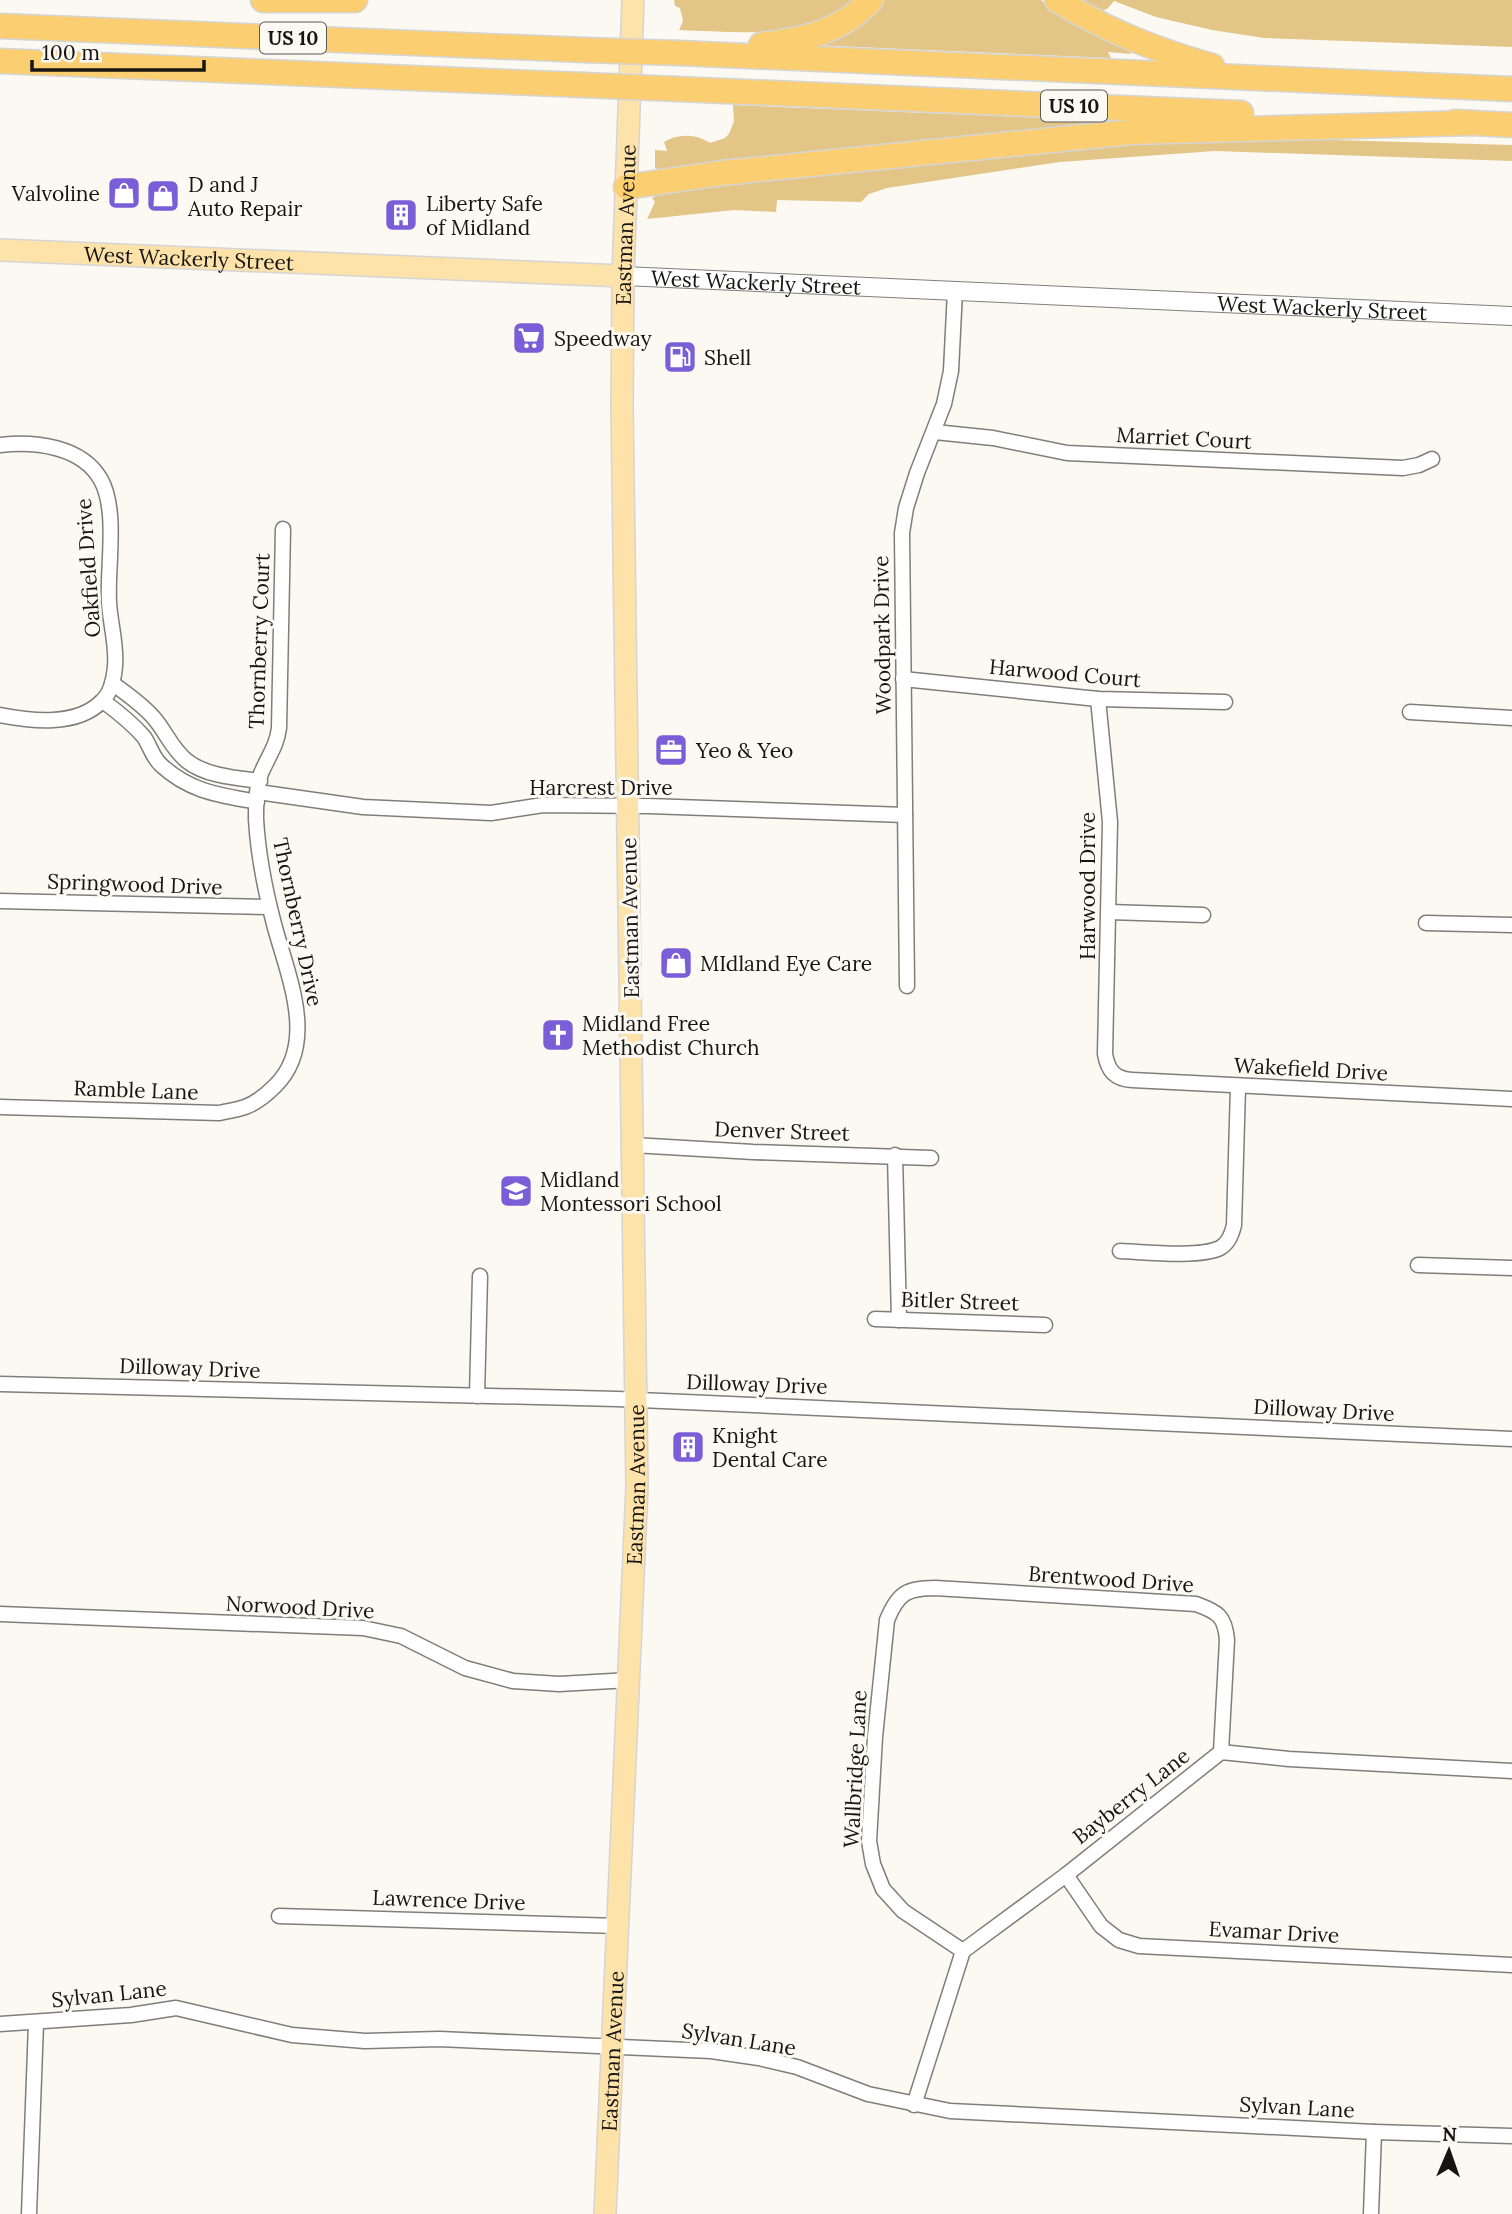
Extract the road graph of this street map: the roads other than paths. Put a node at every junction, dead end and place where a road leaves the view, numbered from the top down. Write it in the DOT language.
graph roads {
  1 [pos="263,0"];
  2 [pos="355,0"];
  3 [pos="633,0"];
  4 [pos="870,0"];
  5 [pos="1057,0"];
  6 [pos="0,26"];
  7 [pos="683,53"];
  8 [pos="0,61"];
  9 [pos="1254,77"];
  10 [pos="1512,89"];
  11 [pos="1471,123"];
  12 [pos="1512,125"];
  13 [pos="626,187"];
  14 [pos="0,250"];
  15 [pos="623,276"];
  16 [pos="955,291"];
  17 [pos="1512,316"];
  18 [pos="935,432"];
  19 [pos="0,445"];
  20 [pos="1432,459"];
  21 [pos="283,529"];
  22 [pos="903,679"];
  23 [pos="112,683"];
  24 [pos="1098,699"];
  25 [pos="103,701"];
  26 [pos="1225,702"];
  27 [pos="1410,712"];
  28 [pos="0,715"];
  29 [pos="1512,718"];
  30 [pos="258,792"];
  31 [pos="628,807"];
  32 [pos="905,815"];
  33 [pos="0,901"];
  34 [pos="269,907"];
  35 [pos="1109,912"];
  36 [pos="1203,915"];
  37 [pos="1426,923"];
  38 [pos="1512,925"];
  39 [pos="907,986"];
  40 [pos="1111,1072"];
  41 [pos="1238,1087"];
  42 [pos="267,1093"];
  43 [pos="1512,1098"];
  44 [pos="0,1107"];
  45 [pos="633,1145"];
  46 [pos="895,1155"];
  47 [pos="930,1158"];
  48 [pos="1120,1251"];
  49 [pos="1418,1265"];
  50 [pos="1512,1268"];
  51 [pos="480,1276"];
  52 [pos="875,1319"];
  53 [pos="899,1320"];
  54 [pos="1045,1325"];
  55 [pos="0,1384"];
  56 [pos="477,1396"];
  57 [pos="637,1400"];
  58 [pos="1512,1439"];
  59 [pos="902,1594"];
  60 [pos="0,1614"];
  61 [pos="630,1680"];
  62 [pos="1221,1752"];
  63 [pos="1512,1771"];
  64 [pos="1066,1875"];
  65 [pos="279,1916"];
  66 [pos="618,1926"];
  67 [pos="963,1951"];
  68 [pos="1512,1965"];
  69 [pos="36,2023"];
  70 [pos="0,2024"];
  71 [pos="612,2047"];
  72 [pos="914,2105"];
  73 [pos="1374,2132"];
  74 [pos="1512,2136"];
  75 [pos="29,2214"];
  76 [pos="605,2214"];
  77 [pos="1371,2214"];
  1 -- 2 [label="highway"];
  3 -- 13 [label="main road, Eastman Avenue"];
  4 -- 7 [label="highway"];
  5 -- 9 [label="highway"];
  6 -- 7 [label="highway, US 10, bridge"];
  7 -- 9 [label="highway, US 10"];
  8 -- 11 [label="highway, US 10, bridge"];
  9 -- 10 [label="highway, US 10"];
  11 -- 12 [label="highway, US 10"];
  11 -- 13 [label="highway"];
  13 -- 15 [label="main road, Eastman Avenue"];
  14 -- 15 [label="main road, West Wackerly Street"];
  15 -- 16 [label="street, West Wackerly Street"];
  15 -- 31 [label="main road, Eastman Avenue"];
  16 -- 17 [label="street, West Wackerly Street"];
  16 -- 18 [label="street, Woodpark Drive"];
  18 -- 20 [label="street, Marriet Court"];
  18 -- 22 [label="street, Woodpark Drive"];
  19 -- 23 [label="street, Oakfield Drive"];
  21 -- 30 [label="street, Thornberry Court"];
  22 -- 24 [label="street, Harwood Court"];
  22 -- 32 [label="street, Woodpark Drive"];
  23 -- 25 [label="street, Oakfield Drive"];
  23 -- 30 [label="street"];
  24 -- 26 [label="street, Harwood Court"];
  24 -- 35 [label="street, Harwood Drive"];
  25 -- 28 [label="street"];
  25 -- 30 [label="street"];
  27 -- 29 [label="street"];
  30 -- 31 [label="street, Harcrest Drive"];
  30 -- 34 [label="street, Thornberry Drive"];
  31 -- 32 [label="street, Harcrest Drive"];
  31 -- 45 [label="main road, Eastman Avenue"];
  32 -- 39 [label="street, Woodpark Drive"];
  33 -- 34 [label="street, Springwood Drive"];
  34 -- 42 [label="street, Thornberry Drive"];
  35 -- 36 [label="street"];
  35 -- 40 [label="street, Harwood Drive"];
  37 -- 38 [label="street"];
  40 -- 41 [label="street, Wakefield Drive"];
  41 -- 43 [label="street, Wakefield Drive"];
  41 -- 48 [label="street"];
  42 -- 44 [label="street, Ramble Lane"];
  45 -- 46 [label="street, Denver Street"];
  45 -- 57 [label="main road, Eastman Avenue"];
  46 -- 47 [label="street, Denver Street"];
  46 -- 53 [label="street"];
  49 -- 50 [label="street"];
  51 -- 56 [label="street"];
  52 -- 53 [label="street, Bitler Street"];
  53 -- 54 [label="street, Bitler Street"];
  55 -- 56 [label="street, Dilloway Drive"];
  56 -- 57 [label="street, Dilloway Drive"];
  57 -- 58 [label="street, Dilloway Drive"];
  57 -- 61 [label="main road, Eastman Avenue"];
  59 -- 62 [label="street, Brentwood Drive"];
  59 -- 67 [label="street, Wallbridge Lane"];
  60 -- 61 [label="street, Norwood Drive"];
  61 -- 66 [label="main road, Eastman Avenue"];
  62 -- 63 [label="street, Bayberry Lane"];
  62 -- 64 [label="street, Bayberry Lane"];
  64 -- 67 [label="street, Bayberry Lane"];
  64 -- 68 [label="street, Evamar Drive"];
  65 -- 66 [label="street, Lawrence Drive"];
  66 -- 71 [label="main road, Eastman Avenue"];
  67 -- 72 [label="street"];
  69 -- 70 [label="street, Sylvan Lane"];
  69 -- 71 [label="street, Sylvan Lane"];
  69 -- 75 [label="street"];
  71 -- 72 [label="street, Sylvan Lane"];
  71 -- 76 [label="main road, Eastman Avenue"];
  72 -- 73 [label="street, Sylvan Lane"];
  73 -- 74 [label="street, Sylvan Lane"];
  73 -- 77 [label="street"];
}
